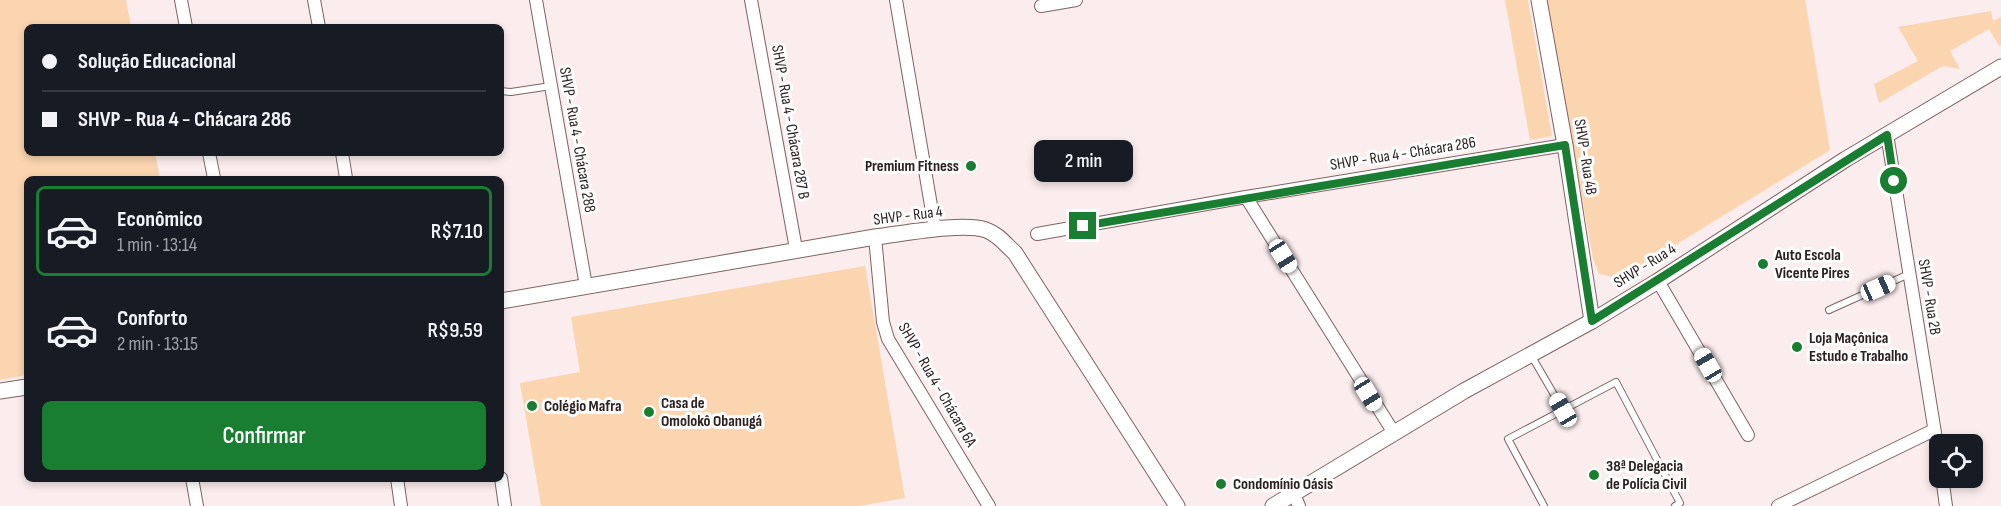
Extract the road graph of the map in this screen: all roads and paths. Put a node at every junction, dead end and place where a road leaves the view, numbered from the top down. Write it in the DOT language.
graph roads {
  1 [pos="181,0"];
  2 [pos="315,0"];
  3 [pos="536,0"];
  4 [pos="751,0"];
  5 [pos="896,0"];
  6 [pos="1076,0"];
  7 [pos="1539,0"];
  8 [pos="1041,6"];
  9 [pos="185,24"];
  10 [pos="319,24"];
  11 [pos="2001,67"];
  12 [pos="551,86"];
  13 [pos="504,91"];
  14 [pos="1887,135"];
  15 [pos="1565,145"];
  16 [pos="210,156"];
  17 [pos="342,156"];
  18 [pos="214,176"];
  19 [pos="346,176"];
  20 [pos="1246,197"];
  21 [pos="936,229"];
  22 [pos="1037,234"];
  23 [pos="875,237"];
  24 [pos="796,249"];
  25 [pos="1909,274"];
  26 [pos="1658,281"];
  27 [pos="586,286"];
  28 [pos="504,300"];
  29 [pos="1829,310"];
  30 [pos="1592,321"];
  31 [pos="1531,355"];
  32 [pos="24,387"];
  33 [pos="0,391"];
  34 [pos="1563,410"];
  35 [pos="1934,430"];
  36 [pos="1394,433"];
  37 [pos="1935,434"];
  38 [pos="1748,435"];
  39 [pos="193,482"];
  40 [pos="398,482"];
  41 [pos="502,482"];
  42 [pos="1943,488"];
  43 [pos="1297,500"];
  44 [pos="197,506"];
  45 [pos="401,506"];
  46 [pos="505,506"];
  47 [pos="989,506"];
  48 [pos="1177,506"];
  49 [pos="1273,506"];
  50 [pos="1544,506"];
  51 [pos="1675,506"];
  52 [pos="1778,506"];
  53 [pos="1946,506"];
  1 -- 9 [label="street"];
  2 -- 10 [label="street"];
  3 -- 12 [label="street, SHVP - Rua 4 - Chácara 288"];
  4 -- 24 [label="street, SHVP - Rua 4 - Chácara 287 B"];
  5 -- 21 [label="street"];
  6 -- 8 [label="street"];
  7 -- 15 [label="street, SHVP - Rua 4B"];
  11 -- 14 [label="street, SHVP - Rua 4"];
  12 -- 13 [label="lane"];
  12 -- 27 [label="street, SHVP - Rua 4 - Chácara 288"];
  14 -- 25 [label="street, SHVP - Rua 2B"];
  14 -- 26 [label="street, SHVP - Rua 4"];
  15 -- 20 [label="street, SHVP - Rua 4 - Chácara 286"];
  15 -- 30 [label="street, SHVP - Rua 4B"];
  16 -- 18 [label="street"];
  17 -- 19 [label="street"];
  20 -- 22 [label="street, SHVP - Rua 4 - Chácara 286"];
  20 -- 36 [label="street"];
  21 -- 23 [label="street, SHVP - Rua 4"];
  21 -- 48 [label="street, SHVP - Rua 4"];
  23 -- 24 [label="street, SHVP - Rua 4"];
  23 -- 47 [label="street, SHVP - Rua 4 - Chácara 6A"];
  24 -- 27 [label="street, SHVP - Rua 4"];
  25 -- 29 [label="lane"];
  25 -- 35 [label="street, SHVP - Rua 2B"];
  26 -- 30 [label="street, SHVP - Rua 4"];
  26 -- 38 [label="street"];
  27 -- 28 [label="street, SHVP - Rua 4"];
  30 -- 31 [label="street, SHVP - Rua 4"];
  31 -- 34 [label="lane"];
  31 -- 36 [label="street, SHVP - Rua 4"];
  32 -- 33 [label="street"];
  34 -- 50 [label="lane"];
  34 -- 51 [label="lane"];
  35 -- 37 [label="street, SHVP - Rua 2B"];
  35 -- 52 [label="street"];
  36 -- 43 [label="street, SHVP - Rua 4"];
  39 -- 44 [label="street"];
  40 -- 45 [label="street"];
  41 -- 46 [label="street"];
  42 -- 53 [label="street"];
  43 -- 49 [label="street, SHVP - Rua 4"];
}
